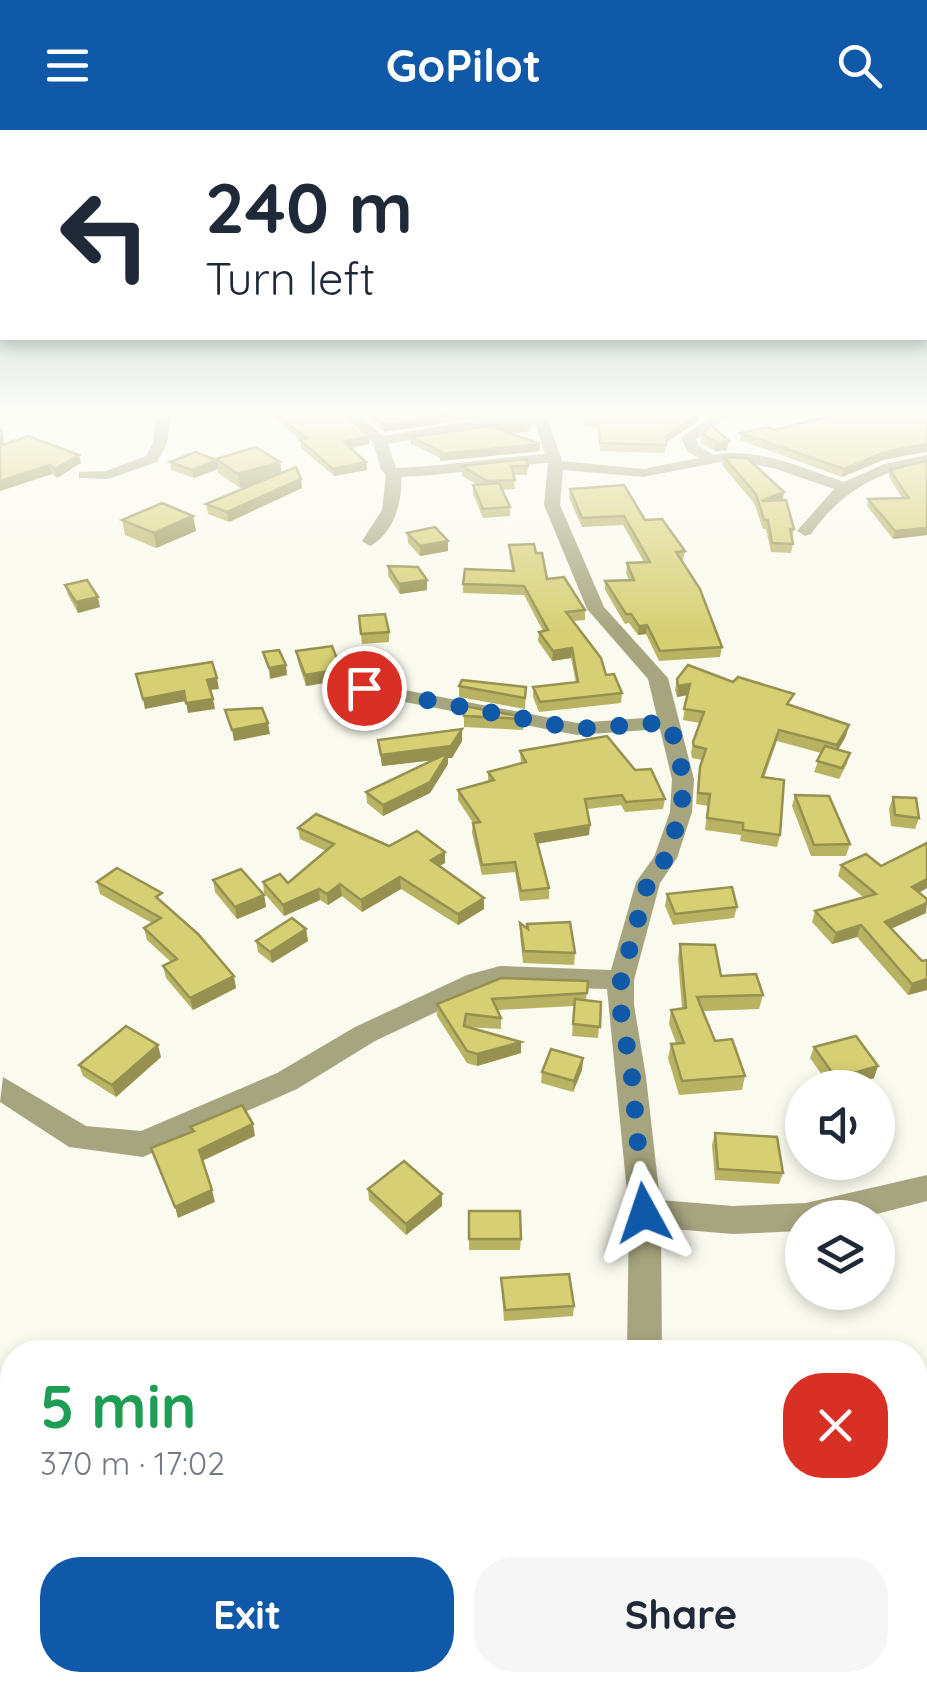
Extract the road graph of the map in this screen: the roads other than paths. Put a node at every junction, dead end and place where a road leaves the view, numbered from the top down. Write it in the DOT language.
graph roads {
  1 [pos="396,487"];
  2 [pos="553,487"];
  3 [pos="843,487"];
  4 [pos="804,531"];
  5 [pos="370,541"];
  6 [pos="364,688"];
  7 [pos="670,722"];
  8 [pos="621,980"];
  9 [pos="3,1089"];
  10 [pos="927,1188"];
  11 [pos="644,1213"];
  12 [pos="645,1340"];
  1 -- 5 [label="street"];
  2 -- 7 [label="street"];
  3 -- 4 [label="street"];
  6 -- 7 [label="street"];
  7 -- 8 [label="street"];
  8 -- 9 [label="street"];
  8 -- 11 [label="street"];
  10 -- 11 [label="street"];
  11 -- 12 [label="street"];
}
